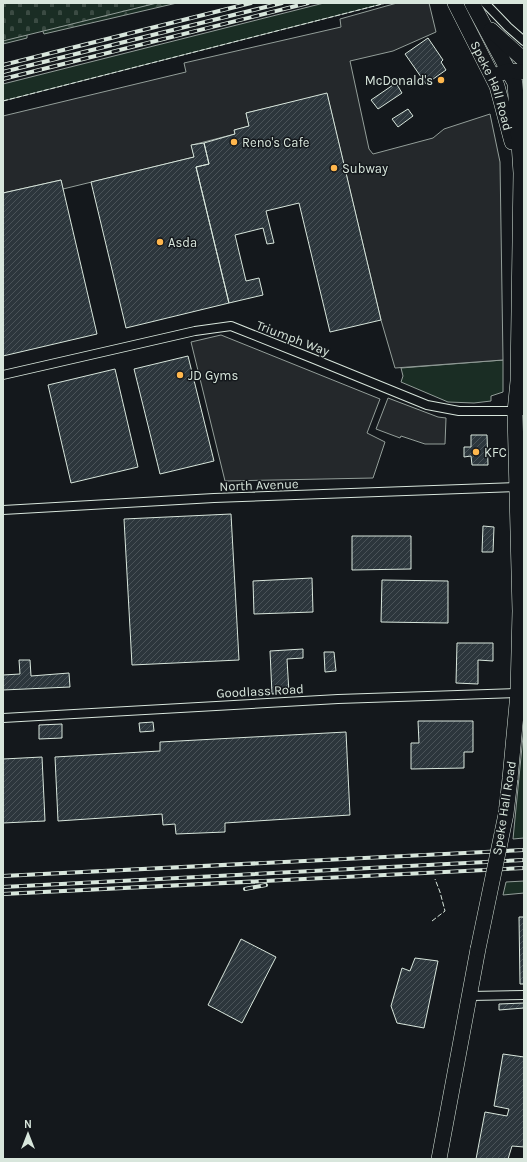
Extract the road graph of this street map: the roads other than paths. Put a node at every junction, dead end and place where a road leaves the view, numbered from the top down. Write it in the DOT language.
graph roads {
  1 [pos="455,3"];
  2 [pos="472,3"];
  3 [pos="484,3"];
  4 [pos="482,21"];
  5 [pos="524,41"];
  6 [pos="524,60"];
  7 [pos="518,78"];
  8 [pos="493,80"];
  9 [pos="520,112"];
  10 [pos="521,173"];
  11 [pos="522,188"];
  12 [pos="3,375"];
  13 [pos="520,412"];
  14 [pos="516,487"];
  15 [pos="3,510"];
  16 [pos="518,693"];
  17 [pos="520,712"];
  18 [pos="3,718"];
  19 [pos="524,995"];
  20 [pos="470,996"];
  21 [pos="439,1159"];
  1 -- 8 [label="highway, Speke Hall Road"];
  2 -- 4 [label="highway, Speke Hall Road"];
  3 -- 5 [label="street"];
  4 -- 6 [label="highway"];
  4 -- 7 [label="highway, Speke Hall Road"];
  7 -- 8 [label="highway"];
  7 -- 9 [label="highway, Speke Hall Road"];
  8 -- 10 [label="highway, Speke Hall Road"];
  9 -- 10 [label="highway, Speke Hall Road"];
  10 -- 11 [label="highway, Speke Hall Road"];
  11 -- 13 [label="highway, Speke Hall Road"];
  12 -- 13 [label="street, Triumph Way"];
  13 -- 14 [label="highway, Speke Hall Road"];
  14 -- 15 [label="street, North Avenue"];
  14 -- 16 [label="highway, Speke Hall Road"];
  16 -- 17 [label="highway, Speke Hall Road"];
  16 -- 18 [label="street, Goodlass Road"];
  17 -- 20 [label="highway, Speke Hall Road, bridge"];
  19 -- 20 [label="street"];
  20 -- 21 [label="highway, Speke Hall Road"];
}
